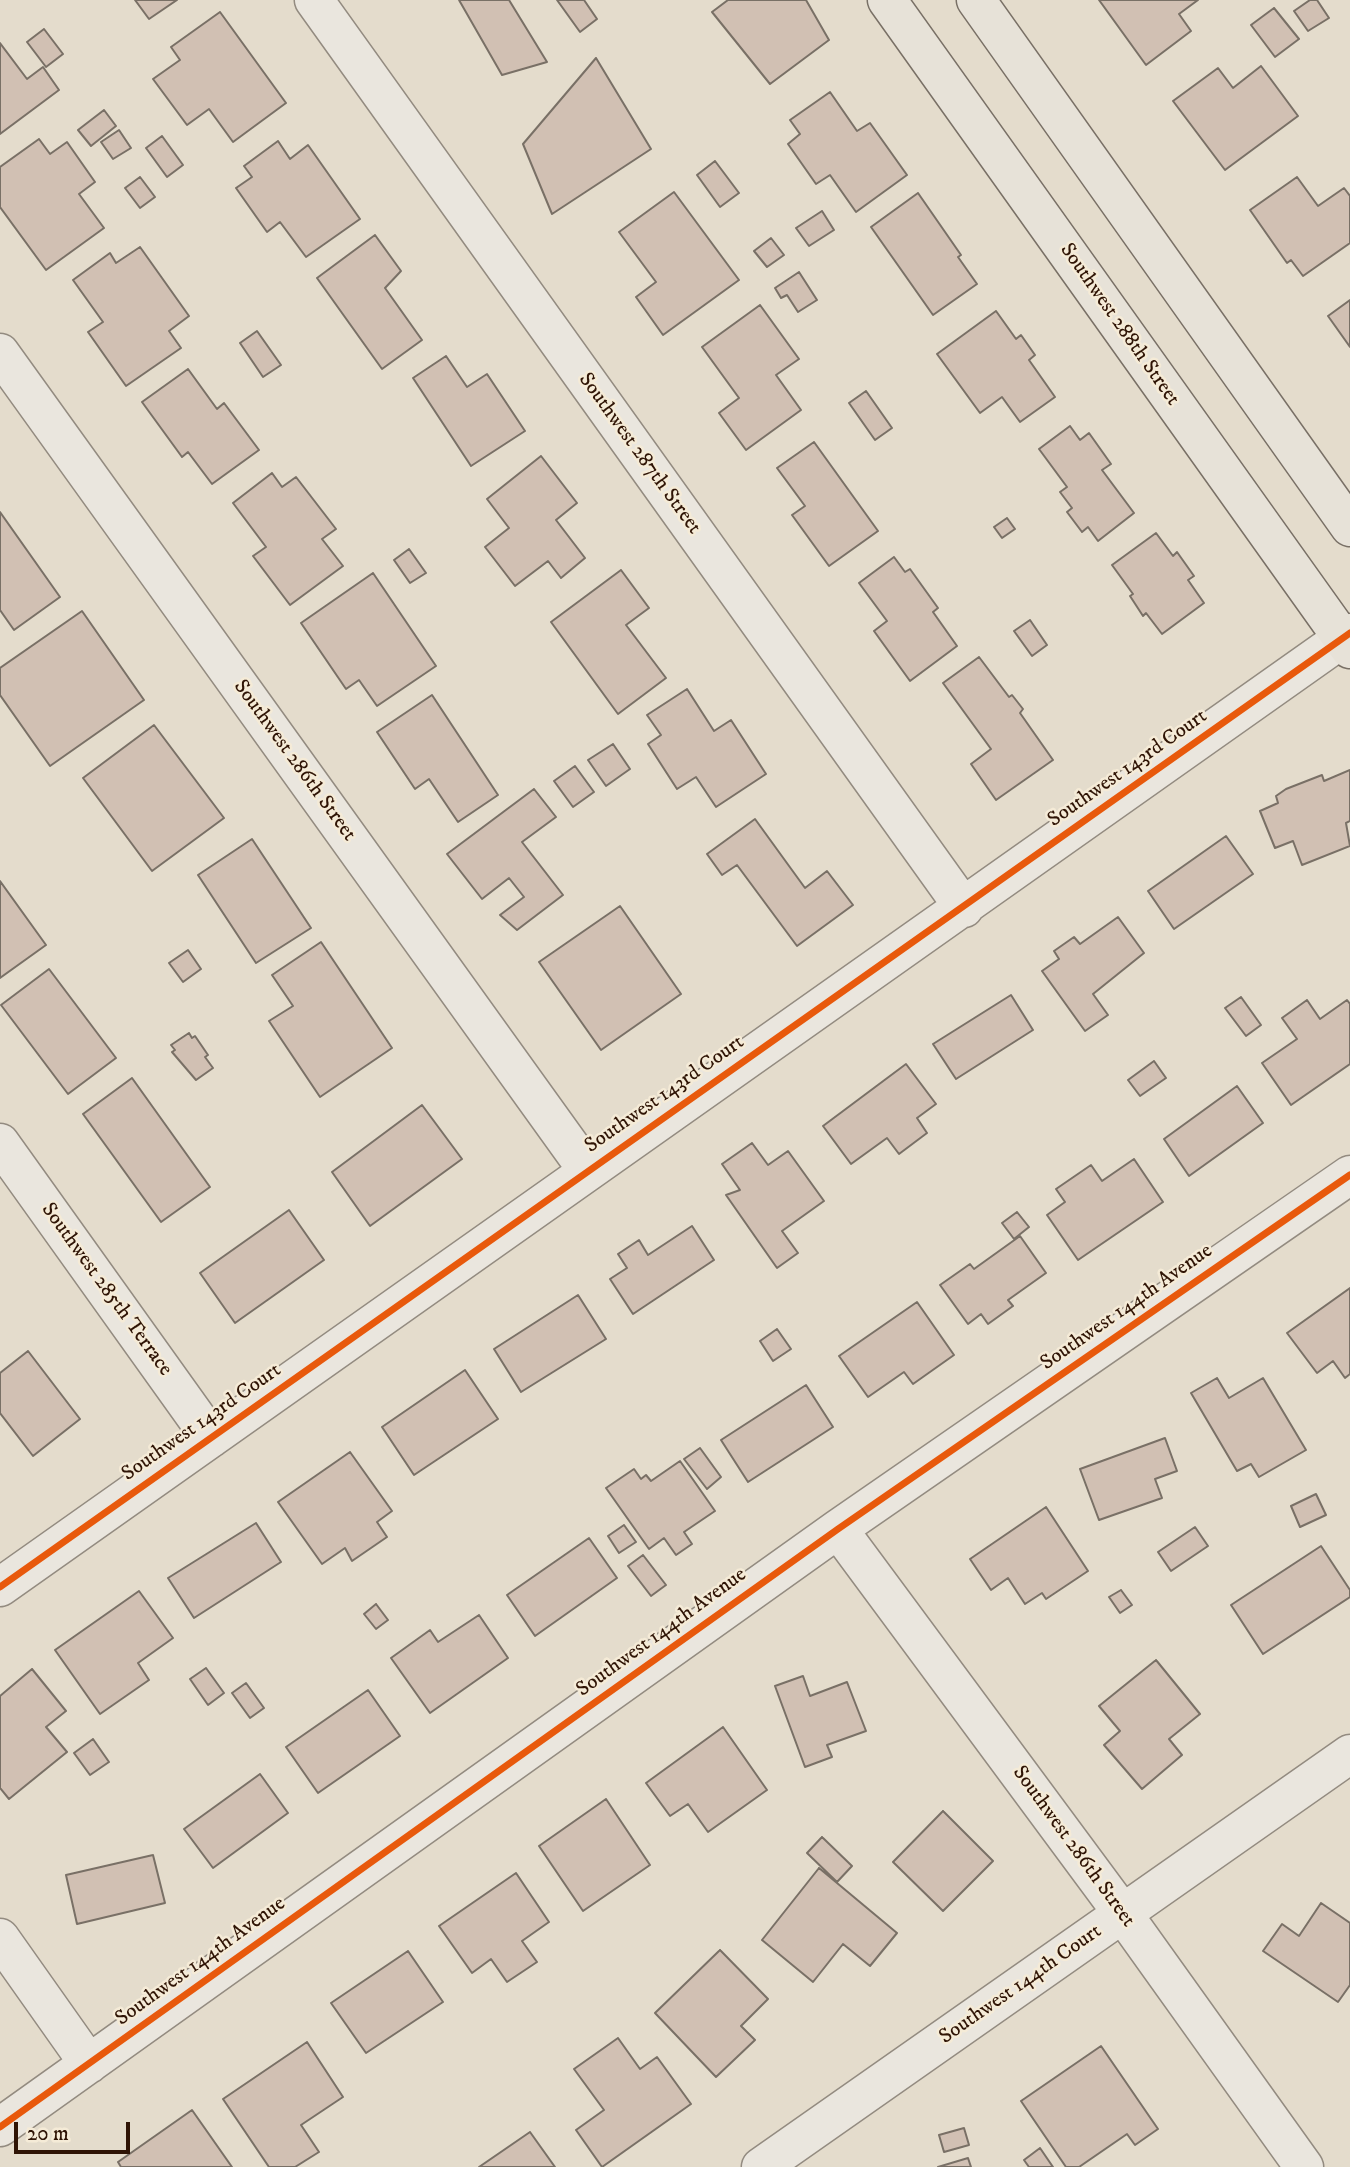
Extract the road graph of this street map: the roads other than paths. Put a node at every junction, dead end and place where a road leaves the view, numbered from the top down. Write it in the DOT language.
graph roads {
  1 [pos="314,0"];
  2 [pos="976,0"];
  3 [pos="898,4"];
  4 [pos="0,353"];
  5 [pos="1350,527"];
  6 [pos="1347,640"];
  7 [pos="964,908"];
  8 [pos="0,1143"];
  9 [pos="588,1171"];
  10 [pos="1350,1175"];
  11 [pos="211,1438"];
  12 [pos="838,1529"];
  13 [pos="0,1587"];
  14 [pos="1350,1755"];
  15 [pos="1123,1914"];
  16 [pos="0,1938"];
  17 [pos="89,2064"];
  18 [pos="0,2127"];
  19 [pos="761,2167"];
  20 [pos="1304,2167"];
  1 -- 7 [label="street, Southwest 287th Street"];
  2 -- 5 [label="main road"];
  3 -- 6 [label="main road, Southwest 288th Street"];
  4 -- 9 [label="street, Southwest 286th Street"];
  6 -- 7 [label="street, Southwest 143rd Court"];
  7 -- 9 [label="street, Southwest 143rd Court"];
  8 -- 11 [label="street, Southwest 285th Terrace"];
  9 -- 11 [label="street, Southwest 143rd Court"];
  10 -- 12 [label="street, Southwest 144th Avenue"];
  11 -- 13 [label="street, Southwest 143rd Court"];
  12 -- 15 [label="street, Southwest 286th Street"];
  12 -- 17 [label="street, Southwest 144th Avenue"];
  14 -- 15 [label="street, Southwest 144th Court"];
  15 -- 19 [label="street, Southwest 144th Court"];
  15 -- 20 [label="street, Southwest 286th Street"];
  16 -- 17 [label="street"];
  17 -- 18 [label="street, Southwest 144th Avenue"];
}
